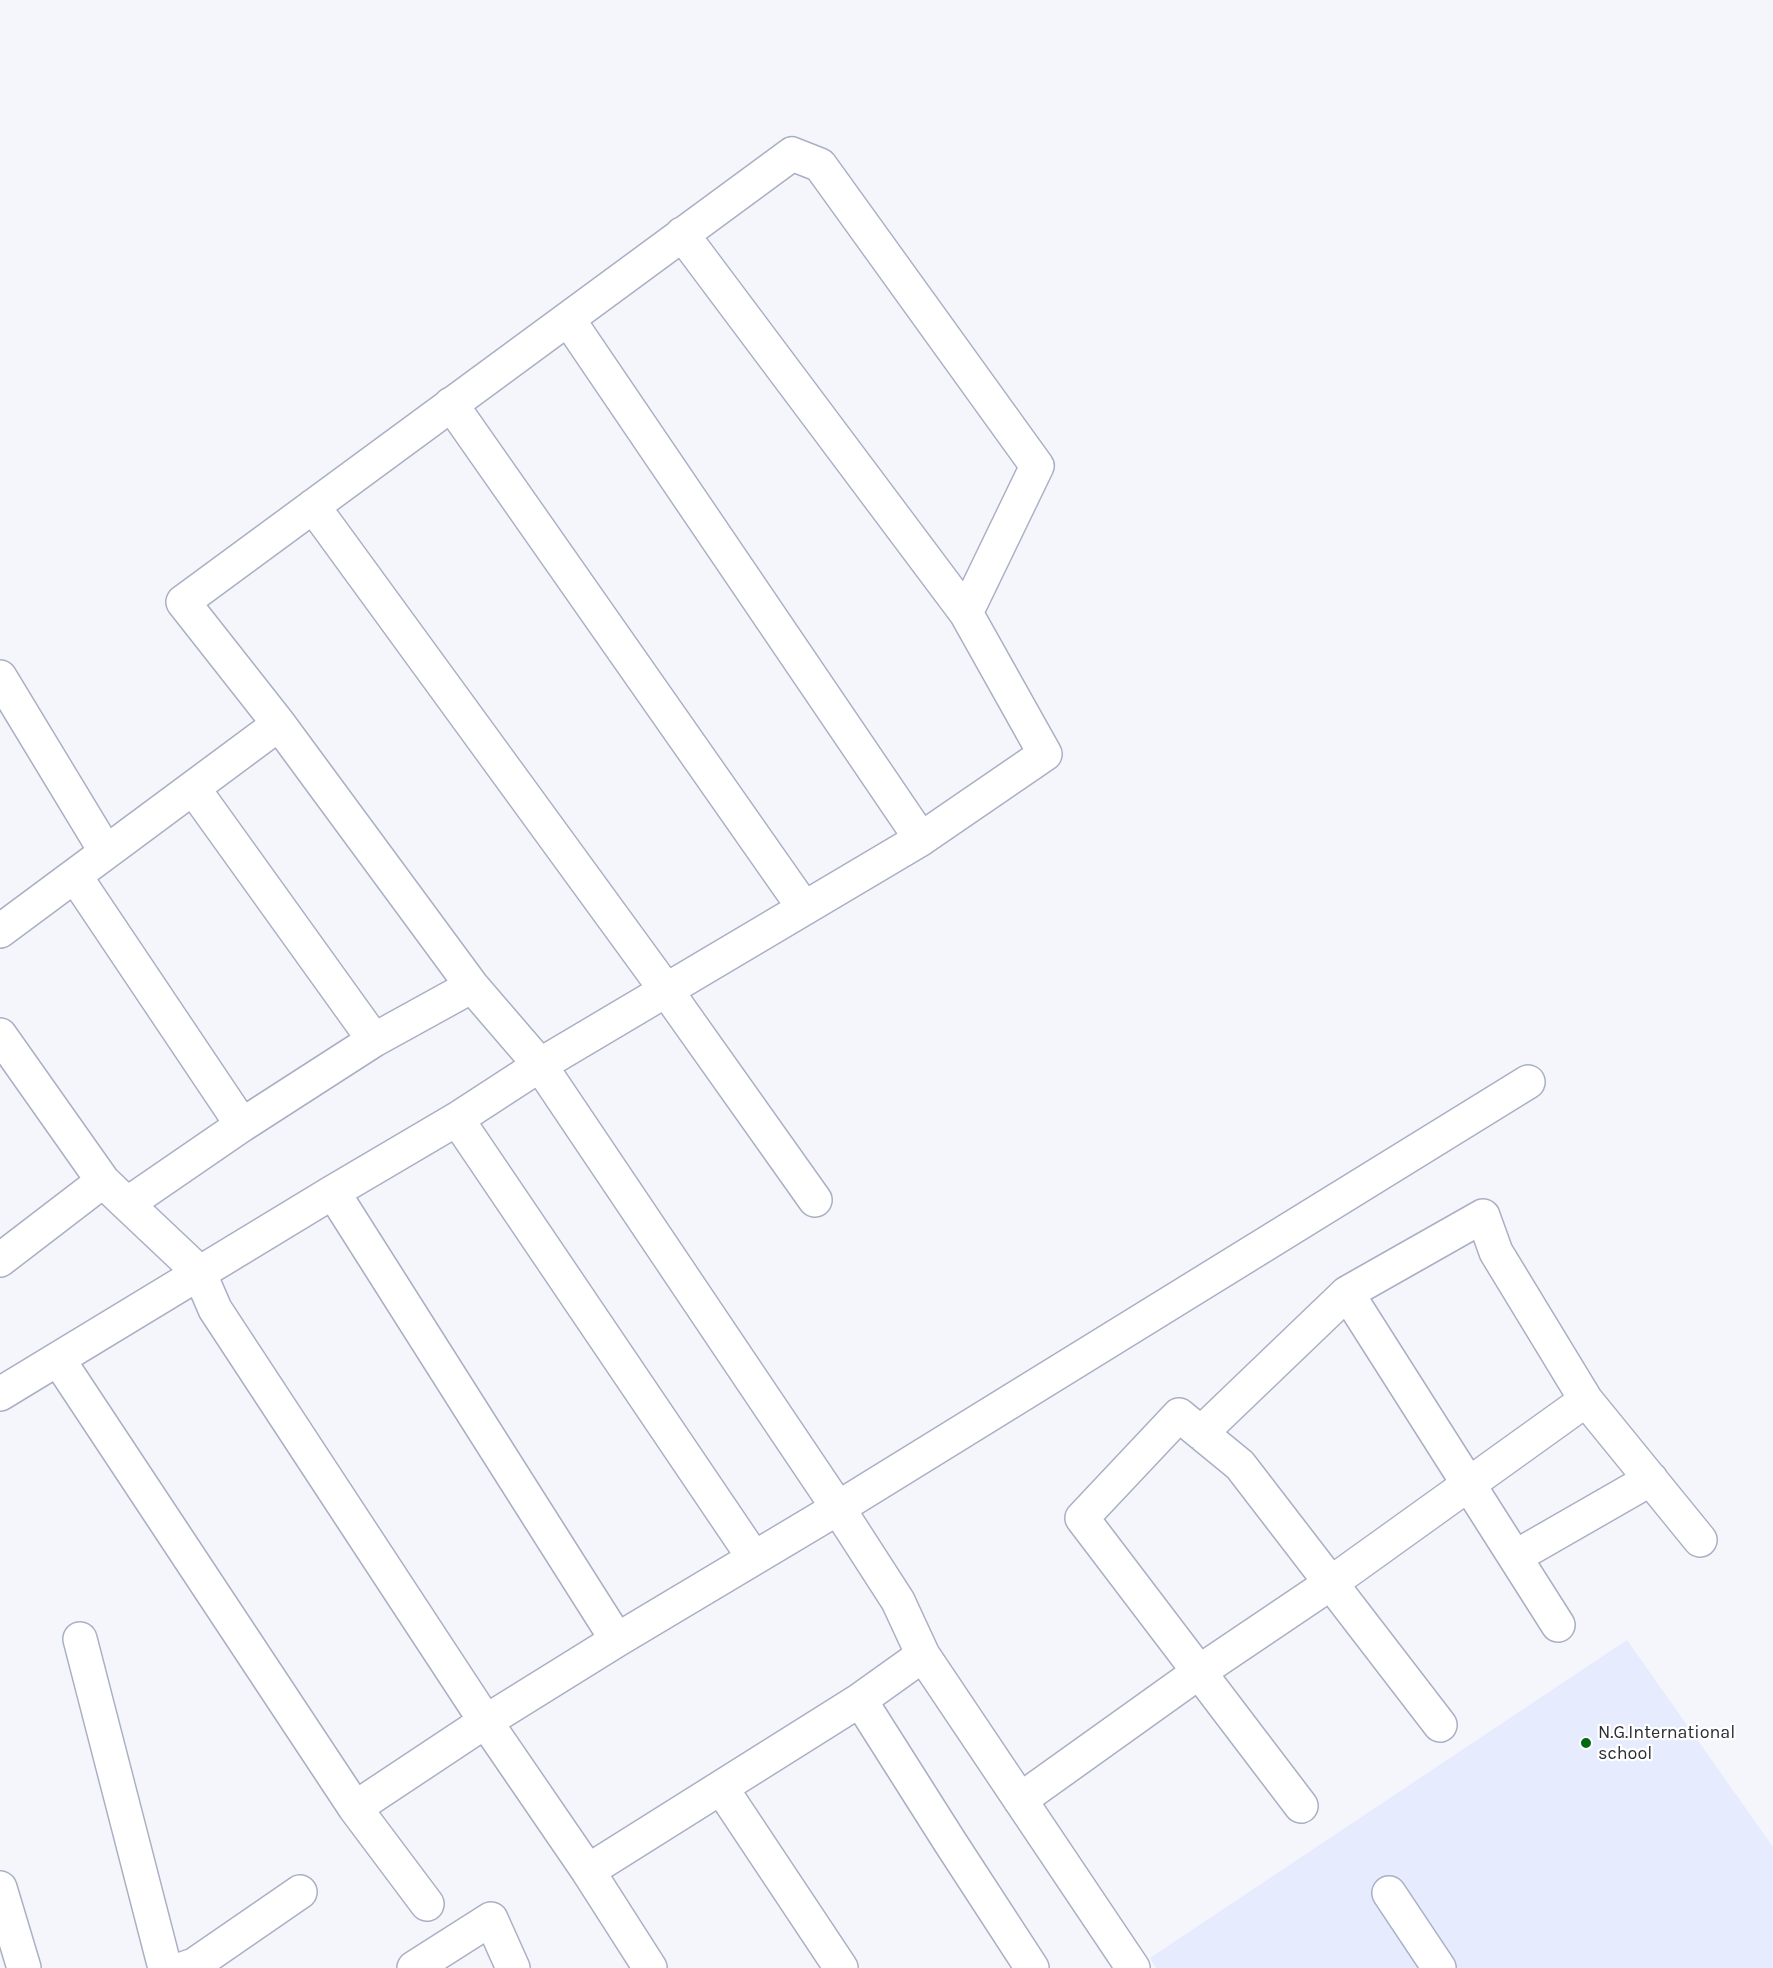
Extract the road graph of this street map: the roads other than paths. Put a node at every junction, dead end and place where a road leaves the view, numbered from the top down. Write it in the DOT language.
graph roads {
  1 [pos="682,234"];
  2 [pos="568,319"];
  3 [pos="451,404"];
  4 [pos="313,506"];
  5 [pos="966,613"];
  6 [pos="0,677"];
  7 [pos="279,724"];
  8 [pos="193,788"];
  9 [pos="921,839"];
  10 [pos="106,852"];
  11 [pos="75,876"];
  12 [pos="804,908"];
  13 [pos="0,931"];
  14 [pos="472,986"];
  15 [pos="666,990"];
  16 [pos="0,1035"];
  17 [pos="374,1040"];
  18 [pos="540,1065"];
  19 [pos="1528,1082"];
  20 [pos="457,1119"];
  21 [pos="242,1125"];
  22 [pos="103,1181"];
  23 [pos="333,1192"];
  24 [pos="815,1200"];
  25 [pos="127,1204"];
  26 [pos="0,1260"];
  27 [pos="200,1272"];
  28 [pos="1347,1293"];
  29 [pos="58,1359"];
  30 [pos="0,1394"];
  31 [pos="1586,1400"];
  32 [pos="1201,1433"];
  33 [pos="1651,1479"];
  34 [pos="1468,1484"];
  35 [pos="838,1508"];
  36 [pos="1700,1540"];
  37 [pos="1515,1557"];
  38 [pos="754,1558"];
  39 [pos="1331,1583"];
  40 [pos="1558,1625"];
  41 [pos="80,1639"];
  42 [pos="617,1640"];
  43 [pos="923,1655"];
  44 [pos="1199,1672"];
  45 [pos="860,1700"];
  46 [pos="486,1722"];
  47 [pos="1440,1725"];
  48 [pos="722,1789"];
  49 [pos="1020,1800"];
  50 [pos="1301,1806"];
  51 [pos="356,1808"];
  52 [pos="588,1871"];
  53 [pos="0,1888"];
  54 [pos="300,1892"];
  55 [pos="1389,1893"];
  56 [pos="427,1904"];
  57 [pos="24,1968"];
  58 [pos="165,1968"];
  59 [pos="186,1968"];
  60 [pos="414,1968"];
  61 [pos="513,1968"];
  62 [pos="650,1968"];
  63 [pos="841,1968"];
  64 [pos="1032,1968"];
  65 [pos="1133,1968"];
  66 [pos="1439,1968"];
  1 -- 2 [label="street"];
  1 -- 5 [label="street"];
  1 -- 5 [label="street"];
  2 -- 3 [label="street"];
  2 -- 9 [label="street"];
  3 -- 4 [label="street"];
  3 -- 12 [label="street"];
  4 -- 7 [label="street"];
  4 -- 15 [label="street"];
  5 -- 9 [label="street"];
  6 -- 10 [label="street"];
  7 -- 8 [label="street"];
  7 -- 14 [label="street"];
  8 -- 10 [label="street"];
  8 -- 17 [label="street"];
  9 -- 12 [label="street"];
  10 -- 11 [label="street"];
  11 -- 13 [label="street"];
  11 -- 21 [label="street"];
  12 -- 15 [label="street"];
  14 -- 17 [label="street"];
  14 -- 18 [label="street"];
  15 -- 18 [label="street"];
  15 -- 24 [label="street"];
  16 -- 22 [label="street"];
  17 -- 21 [label="street"];
  18 -- 20 [label="street"];
  18 -- 35 [label="street"];
  19 -- 35 [label="street"];
  20 -- 23 [label="street"];
  20 -- 38 [label="street"];
  21 -- 25 [label="street"];
  22 -- 25 [label="street"];
  22 -- 26 [label="street"];
  23 -- 27 [label="street"];
  23 -- 42 [label="street"];
  25 -- 27 [label="street"];
  27 -- 29 [label="street"];
  27 -- 46 [label="street"];
  28 -- 31 [label="street"];
  28 -- 32 [label="street"];
  28 -- 34 [label="street"];
  29 -- 30 [label="street"];
  29 -- 51 [label="street"];
  31 -- 33 [label="street"];
  31 -- 34 [label="street"];
  32 -- 39 [label="street"];
  32 -- 44 [label="street"];
  33 -- 36 [label="street"];
  33 -- 37 [label="street"];
  34 -- 37 [label="street"];
  34 -- 39 [label="street"];
  35 -- 38 [label="street"];
  35 -- 43 [label="street"];
  37 -- 40 [label="street"];
  38 -- 42 [label="street"];
  39 -- 44 [label="street"];
  39 -- 47 [label="street"];
  41 -- 58 [label="street"];
  42 -- 46 [label="street"];
  43 -- 45 [label="street"];
  43 -- 49 [label="street"];
  44 -- 49 [label="street"];
  44 -- 50 [label="street"];
  45 -- 48 [label="street"];
  45 -- 64 [label="street"];
  46 -- 51 [label="street"];
  46 -- 52 [label="street"];
  48 -- 52 [label="street"];
  48 -- 63 [label="street"];
  49 -- 65 [label="street"];
  51 -- 56 [label="street"];
  52 -- 62 [label="street"];
  53 -- 57 [label="street"];
  54 -- 59 [label="street"];
  55 -- 66 [label="street"];
  60 -- 61 [label="street"];
}
